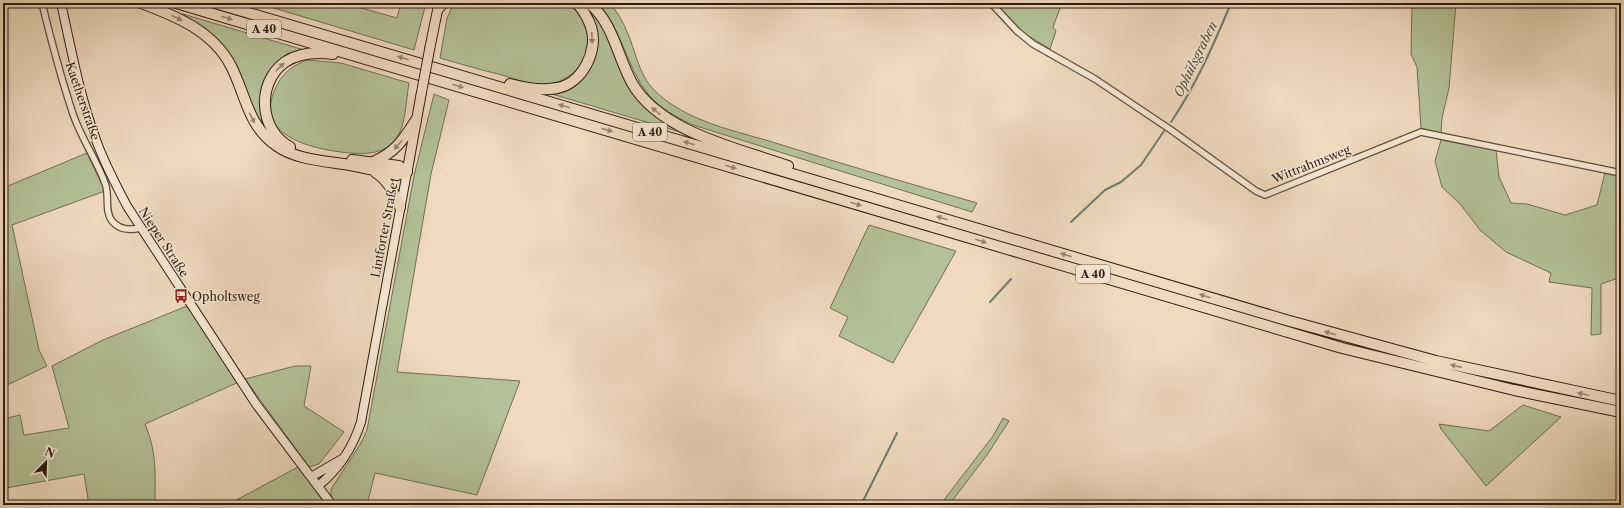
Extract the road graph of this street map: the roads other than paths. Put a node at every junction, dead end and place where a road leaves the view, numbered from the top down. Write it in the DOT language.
graph roads {
  1 [pos="42,3"];
  2 [pos="61,3"];
  3 [pos="141,3"];
  4 [pos="176,3"];
  5 [pos="215,3"];
  6 [pos="577,3"];
  7 [pos="589,3"];
  8 [pos="991,3"];
  9 [pos="440,5"];
  10 [pos="352,55"];
  11 [pos="454,74"];
  12 [pos="416,120"];
  13 [pos="371,166"];
  14 [pos="407,172"];
  15 [pos="1621,173"];
  16 [pos="847,190"];
  17 [pos="400,207"];
  18 [pos="140,228"];
  19 [pos="1621,401"];
  20 [pos="1621,412"];
  21 [pos="342,459"];
  22 [pos="311,477"];
  23 [pos="318,486"];
  24 [pos="332,505"];
  1 -- 18 [label="street, Kaetherstraße"];
  2 -- 18 [label="street, Nieper Straße"];
  3 -- 13 [label="highway, one-way"];
  4 -- 10 [label="highway, A 40, one-way"];
  11 -- 5 [label="highway, A 40, one-way"];
  6 -- 11 [label="highway, one-way"];
  16 -- 7 [label="highway, one-way"];
  8 -- 15 [label="street, Wittrahmsweg"];
  9 -- 12 [label="main road, Lintforter Straße, bridge"];
  13 -- 10 [label="highway, one-way"];
  10 -- 20 [label="highway, A 40, one-way"];
  16 -- 11 [label="highway, A 40, one-way"];
  12 -- 13 [label="highway, one-way"];
  12 -- 14 [label="main road, Lintforter Straße"];
  13 -- 14 [label="highway"];
  13 -- 17 [label="highway"];
  14 -- 17 [label="street, Lintforter Straße"];
  19 -- 16 [label="highway, A 40, one-way"];
  17 -- 21 [label="street, Lintforter Straße"];
  18 -- 22 [label="street, Nieper Straße"];
  21 -- 22 [label="street, Lintforter Straße"];
  21 -- 23 [label="street, Lintforter Straße"];
  22 -- 23 [label="street, Nieper Straße"];
  23 -- 24 [label="street, Nieper Straße"];
}
